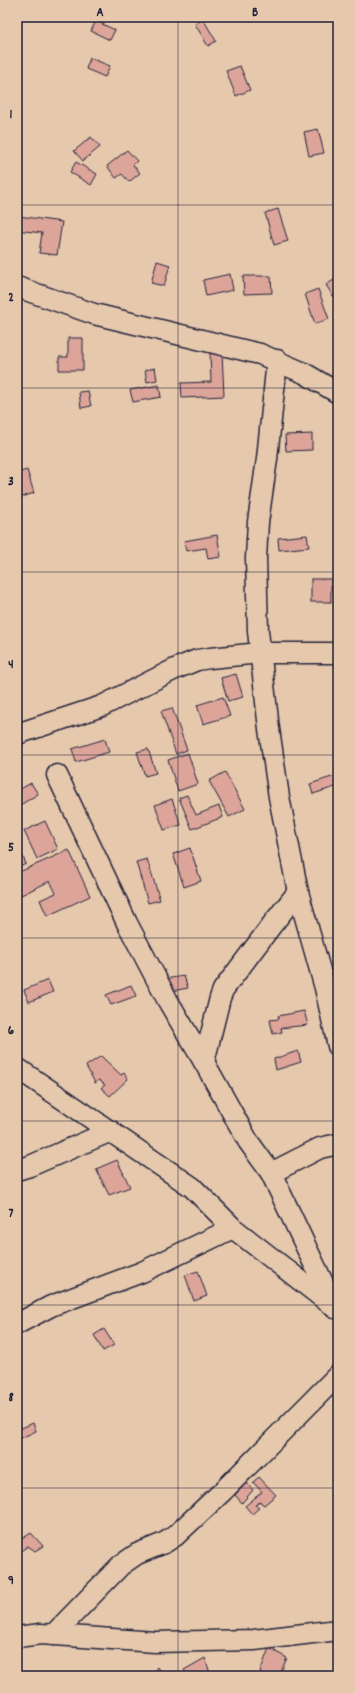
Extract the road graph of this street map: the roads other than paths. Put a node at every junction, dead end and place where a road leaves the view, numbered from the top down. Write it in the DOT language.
graph roads {
  1 [pos="17,287"];
  2 [pos="277,360"];
  3 [pos="338,393"];
  4 [pos="338,653"];
  5 [pos="260,654"];
  6 [pos="17,734"];
  7 [pos="57,775"];
  8 [pos="298,892"];
  9 [pos="338,1046"];
  10 [pos="204,1062"];
  11 [pos="17,1068"];
  12 [pos="111,1131"];
  13 [pos="338,1144"];
  14 [pos="17,1170"];
  15 [pos="272,1173"];
  16 [pos="233,1228"];
  17 [pos="337,1309"];
  18 [pos="17,1324"];
  19 [pos="338,1375"];
  20 [pos="338,1630"];
  21 [pos="53,1636"];
  22 [pos="17,1637"];
  1 -- 2 [label="street"];
  2 -- 3 [label="street"];
  2 -- 5 [label="street"];
  4 -- 5 [label="street"];
  5 -- 6 [label="street"];
  5 -- 8 [label="street"];
  7 -- 10 [label="street"];
  8 -- 9 [label="street"];
  8 -- 10 [label="street"];
  10 -- 15 [label="street"];
  11 -- 12 [label="street"];
  12 -- 14 [label="street"];
  12 -- 16 [label="street"];
  13 -- 15 [label="street"];
  15 -- 17 [label="street"];
  16 -- 17 [label="street"];
  16 -- 18 [label="street"];
  19 -- 21 [label="street"];
  20 -- 21 [label="street"];
  21 -- 22 [label="street"];
}
